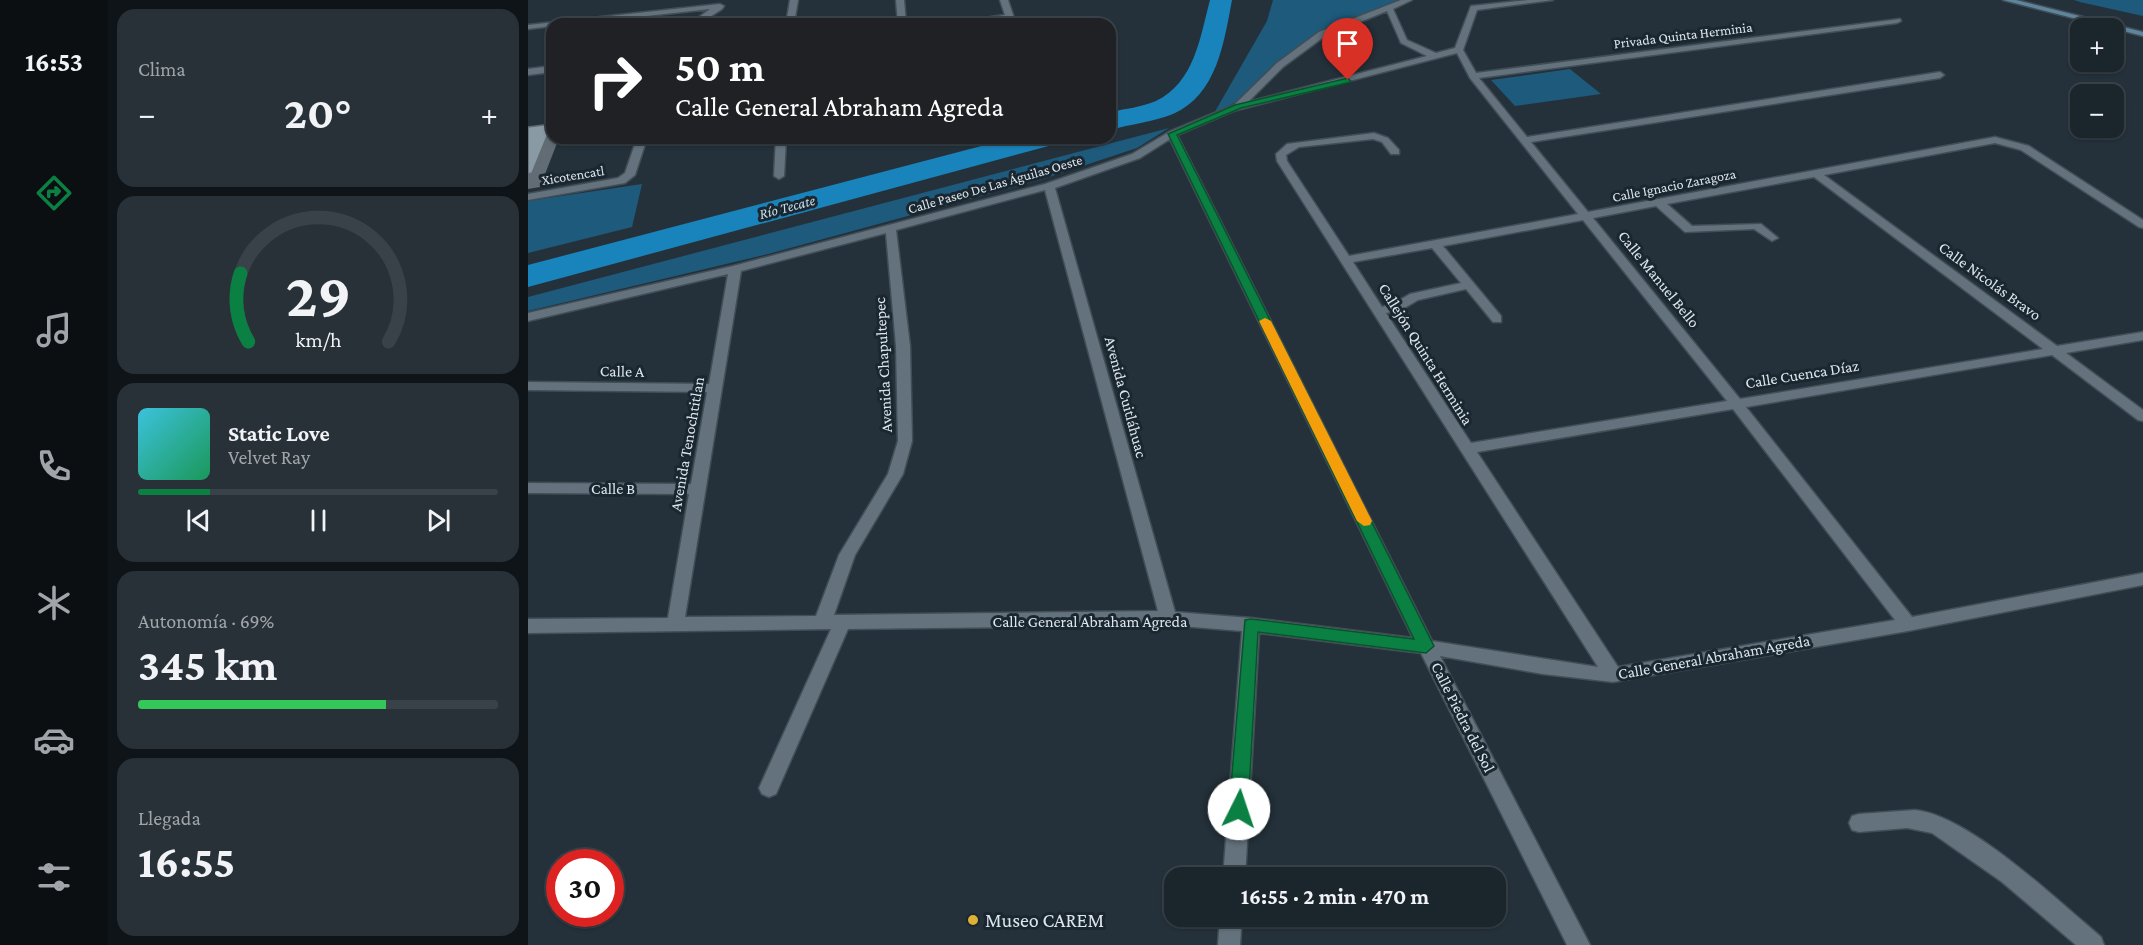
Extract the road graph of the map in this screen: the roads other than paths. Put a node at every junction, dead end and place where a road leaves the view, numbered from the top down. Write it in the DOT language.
graph roads {
  1 [pos="794,0"];
  2 [pos="900,0"];
  3 [pos="1004,0"];
  4 [pos="1408,0"];
  5 [pos="1549,0"];
  6 [pos="2007,0"];
  7 [pos="721,3"];
  8 [pos="1389,8"];
  9 [pos="600,18"];
  10 [pos="702,18"];
  11 [pos="791,18"];
  12 [pos="902,18"];
  13 [pos="1009,18"];
  14 [pos="1897,21"];
  15 [pos="546,25"];
  16 [pos="528,27"];
  17 [pos="2143,34"];
  18 [pos="1459,50"];
  19 [pos="1434,56"];
  20 [pos="546,70"];
  21 [pos="528,72"];
  22 [pos="1940,75"];
  23 [pos="1473,76"];
  24 [pos="1238,106"];
  25 [pos="1172,134"];
  26 [pos="1527,140"];
  27 [pos="640,144"];
  28 [pos="781,144"];
  29 [pos="1395,153"];
  30 [pos="1817,174"];
  31 [pos="779,176"];
  32 [pos="1049,186"];
  33 [pos="528,197"];
  34 [pos="1659,203"];
  35 [pos="1587,216"];
  36 [pos="2143,225"];
  37 [pos="891,230"];
  38 [pos="1772,238"];
  39 [pos="1435,244"];
  40 [pos="1347,260"];
  41 [pos="735,269"];
  42 [pos="1470,285"];
  43 [pos="1380,311"];
  44 [pos="528,317"];
  45 [pos="1497,319"];
  46 [pos="2143,336"];
  47 [pos="2056,350"];
  48 [pos="528,386"];
  49 [pos="715,388"];
  50 [pos="1736,403"];
  51 [pos="2143,417"];
  52 [pos="1466,449"];
  53 [pos="528,488"];
  54 [pos="698,489"];
  55 [pos="2143,579"];
  56 [pos="1168,618"];
  57 [pos="842,623"];
  58 [pos="822,624"];
  59 [pos="1908,624"];
  60 [pos="1251,625"];
  61 [pos="528,626"];
  62 [pos="675,626"];
  63 [pos="1426,646"];
  64 [pos="1613,675"];
  65 [pos="769,788"];
  66 [pos="1859,823"];
  67 [pos="1235,867"];
  68 [pos="1230,927"];
  69 [pos="1229,945"];
  70 [pos="1579,945"];
  71 [pos="2092,945"];
  1 -- 11 [label="street"];
  2 -- 12 [label="street"];
  3 -- 13 [label="street"];
  4 -- 8 [label="street"];
  5 -- 18 [label="street"];
  6 -- 17 [label="main road"];
  7 -- 9 [label="street"];
  7 -- 10 [label="street"];
  8 -- 19 [label="street"];
  8 -- 24 [label="street"];
  14 -- 23 [label="street, Privada Quinta Herminia"];
  15 -- 16 [label="street"];
  18 -- 19 [label="street, Calle Paseo De Las Águilas Oeste"];
  18 -- 23 [label="street, Calle Manuel Bello"];
  19 -- 24 [label="street, Calle Paseo De Las Águilas Oeste"];
  20 -- 21 [label="street"];
  22 -- 26 [label="street"];
  23 -- 26 [label="street, Calle Manuel Bello"];
  24 -- 25 [label="street, Calle Paseo De Las Águilas Oeste"];
  25 -- 32 [label="street, Calle Paseo De Las Águilas Oeste"];
  25 -- 63 [label="street, Calle Piedra del Sol"];
  26 -- 35 [label="street, Calle Manuel Bello"];
  27 -- 33 [label="street, Xicotencatl"];
  28 -- 31 [label="street"];
  29 -- 40 [label="street, Callejón Quinta Herminia"];
  30 -- 34 [label="street, Calle Ignacio Zaragoza"];
  30 -- 36 [label="street, Calle Ignacio Zaragoza"];
  30 -- 47 [label="street, Calle Nicolás Bravo"];
  32 -- 37 [label="street, Calle Paseo De Las Águilas Oeste"];
  32 -- 56 [label="street, Avenida Cuitláhuac"];
  34 -- 35 [label="street, Calle Ignacio Zaragoza"];
  34 -- 38 [label="street"];
  35 -- 39 [label="street, Calle Ignacio Zaragoza"];
  35 -- 50 [label="street, Calle Manuel Bello"];
  37 -- 41 [label="street, Calle Paseo De Las Águilas Oeste"];
  37 -- 58 [label="street, Avenida Chapultepec"];
  39 -- 40 [label="street, Calle Ignacio Zaragoza"];
  39 -- 42 [label="street"];
  40 -- 43 [label="street, Callejón Quinta Herminia"];
  41 -- 44 [label="street, Calle Paseo De Las Águilas Oeste"];
  41 -- 49 [label="street, Avenida Tenochtitlan"];
  42 -- 43 [label="street"];
  42 -- 45 [label="street"];
  43 -- 52 [label="street, Callejón Quinta Herminia"];
  46 -- 47 [label="street, Calle Cuenca Díaz"];
  47 -- 50 [label="street, Calle Cuenca Díaz"];
  47 -- 51 [label="street, Calle Nicolás Bravo"];
  48 -- 49 [label="street, Calle A"];
  49 -- 54 [label="street, Avenida Tenochtitlan"];
  50 -- 52 [label="street, Calle Cuenca Díaz"];
  50 -- 59 [label="street, Calle Manuel Bello"];
  52 -- 64 [label="street, Callejón Quinta Herminia"];
  53 -- 54 [label="street, Calle B"];
  54 -- 62 [label="street, Avenida Tenochtitlan"];
  55 -- 59 [label="street, Calle General Abraham Agreda"];
  56 -- 57 [label="street, Calle General Abraham Agreda"];
  56 -- 60 [label="street, Calle General Abraham Agreda"];
  57 -- 58 [label="street, Calle General Abraham Agreda"];
  57 -- 65 [label="street"];
  58 -- 62 [label="street, Calle General Abraham Agreda"];
  59 -- 64 [label="street, Calle General Abraham Agreda"];
  60 -- 63 [label="street, Calle General Abraham Agreda"];
  60 -- 67 [label="street"];
  61 -- 62 [label="street, Calle General Abraham Agreda"];
  63 -- 64 [label="street, Calle General Abraham Agreda"];
  63 -- 70 [label="street, Calle Piedra del Sol"];
  66 -- 71 [label="street"];
  68 -- 69 [label="street"];
}
